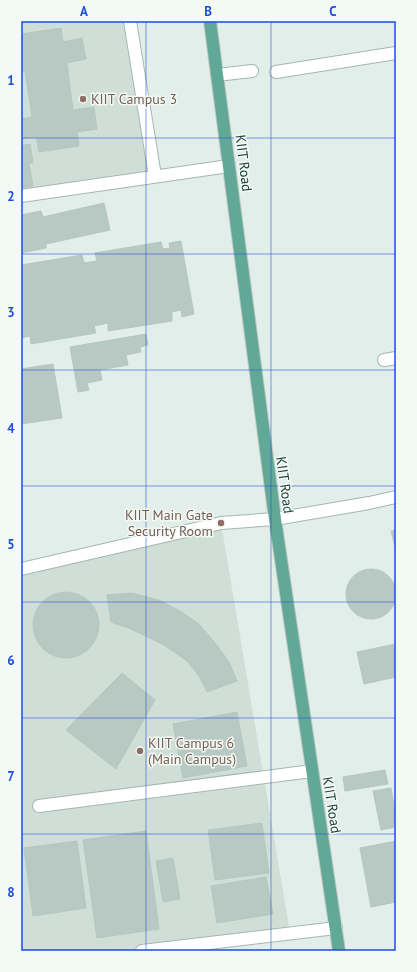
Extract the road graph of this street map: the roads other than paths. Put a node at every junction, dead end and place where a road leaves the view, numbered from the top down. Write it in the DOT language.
graph roads {
  1 [pos="130,21"];
  2 [pos="210,21"];
  3 [pos="396,53"];
  4 [pos="252,71"];
  5 [pos="276,72"];
  6 [pos="217,75"];
  7 [pos="229,166"];
  8 [pos="155,176"];
  9 [pos="21,196"];
  10 [pos="396,497"];
  11 [pos="274,519"];
  12 [pos="21,569"];
  13 [pos="312,771"];
  14 [pos="39,806"];
  15 [pos="336,928"];
  16 [pos="142,951"];
  17 [pos="339,951"];
  1 -- 8 [label="street"];
  2 -- 6 [label="main road, KIIT Road"];
  3 -- 5 [label="street"];
  4 -- 6 [label="street"];
  6 -- 7 [label="main road, KIIT Road"];
  7 -- 8 [label="street"];
  7 -- 11 [label="main road, KIIT Road"];
  8 -- 9 [label="street"];
  10 -- 11 [label="street"];
  11 -- 12 [label="street"];
  11 -- 13 [label="main road, KIIT Road"];
  13 -- 14 [label="street"];
  13 -- 15 [label="main road, KIIT Road"];
  15 -- 16 [label="street"];
  15 -- 17 [label="main road, KIIT Road"];
}
